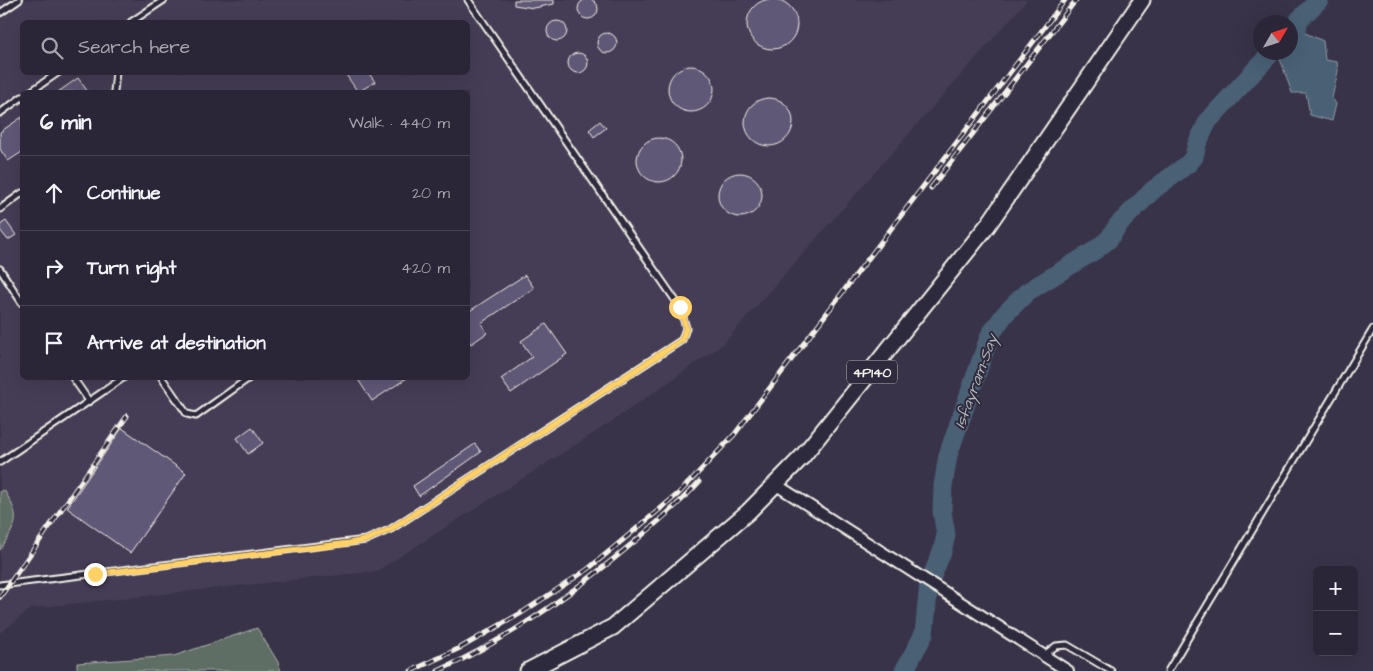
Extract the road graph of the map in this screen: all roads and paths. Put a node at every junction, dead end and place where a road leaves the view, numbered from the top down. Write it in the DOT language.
graph roads {
  1 [pos="19,0"];
  2 [pos="164,0"];
  3 [pos="468,0"];
  4 [pos="1142,0"];
  5 [pos="0,13"];
  6 [pos="134,20"];
  7 [pos="55,75"];
  8 [pos="116,75"];
  9 [pos="33,90"];
  10 [pos="114,90"];
  11 [pos="20,99"];
  12 [pos="0,113"];
  13 [pos="20,194"];
  14 [pos="0,208"];
  15 [pos="0,270"];
  16 [pos="20,300"];
  17 [pos="1373,329"];
  18 [pos="74,380"];
  19 [pos="121,380"];
  20 [pos="163,380"];
  21 [pos="246,380"];
  22 [pos="89,401"];
  23 [pos="0,462"];
  24 [pos="775,484"];
  25 [pos="0,586"];
  26 [pos="1043,656"];
  27 [pos="528,671"];
  28 [pos="1068,671"];
  29 [pos="1110,671"];
  30 [pos="1168,671"];
  1 -- 5 [label="lane"];
  2 -- 6 [label="lane"];
  3 -- 25 [label="lane"];
  4 -- 24 [label="main road, 4P140"];
  7 -- 9 [label="lane"];
  8 -- 10 [label="lane"];
  11 -- 12 [label="lane"];
  13 -- 14 [label="lane"];
  15 -- 16 [label="lane"];
  17 -- 30 [label="lane"];
  18 -- 22 [label="lane"];
  19 -- 22 [label="lane"];
  20 -- 21 [label="lane"];
  22 -- 23 [label="lane"];
  24 -- 26 [label="street"];
  24 -- 27 [label="main road, 4P140"];
  26 -- 28 [label="street"];
  26 -- 29 [label="lane"];
}
